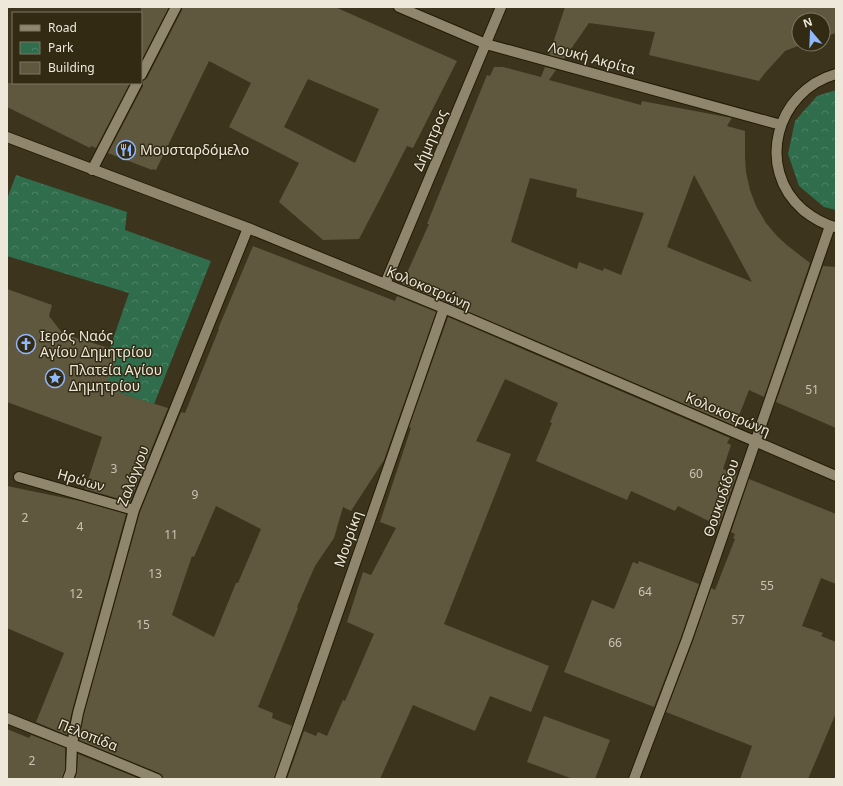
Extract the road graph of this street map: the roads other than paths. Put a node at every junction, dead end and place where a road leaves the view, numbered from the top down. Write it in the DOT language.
graph roads {
  1 [pos="176,7"];
  2 [pos="399,7"];
  3 [pos="501,7"];
  4 [pos="486,44"];
  5 [pos="142,73"];
  6 [pos="836,74"];
  7 [pos="136,84"];
  8 [pos="781,125"];
  9 [pos="7,137"];
  10 [pos="92,170"];
  11 [pos="833,226"];
  12 [pos="248,228"];
  13 [pos="385,284"];
  14 [pos="444,308"];
  15 [pos="756,441"];
  16 [pos="836,476"];
  17 [pos="19,477"];
  18 [pos="134,510"];
  19 [pos="7,718"];
  20 [pos="72,744"];
  21 [pos="68,779"];
  22 [pos="157,779"];
  23 [pos="280,779"];
  24 [pos="634,779"];
  1 -- 5 [label="street"];
  2 -- 4 [label="street, Λουκή Ακρίτα"];
  3 -- 4 [label="street, Δήμητρος"];
  4 -- 8 [label="street, Λουκή Ακρίτα"];
  4 -- 13 [label="street, Δήμητρος"];
  6 -- 8 [label="street"];
  7 -- 10 [label="street"];
  8 -- 11 [label="street"];
  9 -- 10 [label="street, Κολοκοτρώνη"];
  10 -- 12 [label="street, Κολοκοτρώνη"];
  11 -- 15 [label="street, Θουκυδίδου"];
  12 -- 13 [label="street, Κολοκοτρώνη"];
  12 -- 18 [label="street, Ζαλόγγου"];
  13 -- 14 [label="street, Κολοκοτρώνη"];
  14 -- 15 [label="street, Κολοκοτρώνη"];
  14 -- 23 [label="street, Μουρίκη"];
  15 -- 16 [label="street, Κολοκοτρώνη"];
  15 -- 24 [label="street, Θουκυδίδου"];
  17 -- 18 [label="street, Ηρώων"];
  18 -- 20 [label="street, Ζαλόγγου"];
  19 -- 20 [label="street, Πελοπίδα"];
  20 -- 21 [label="street, Ζαλόγγου"];
  20 -- 22 [label="street, Πελοπίδα"];
}
